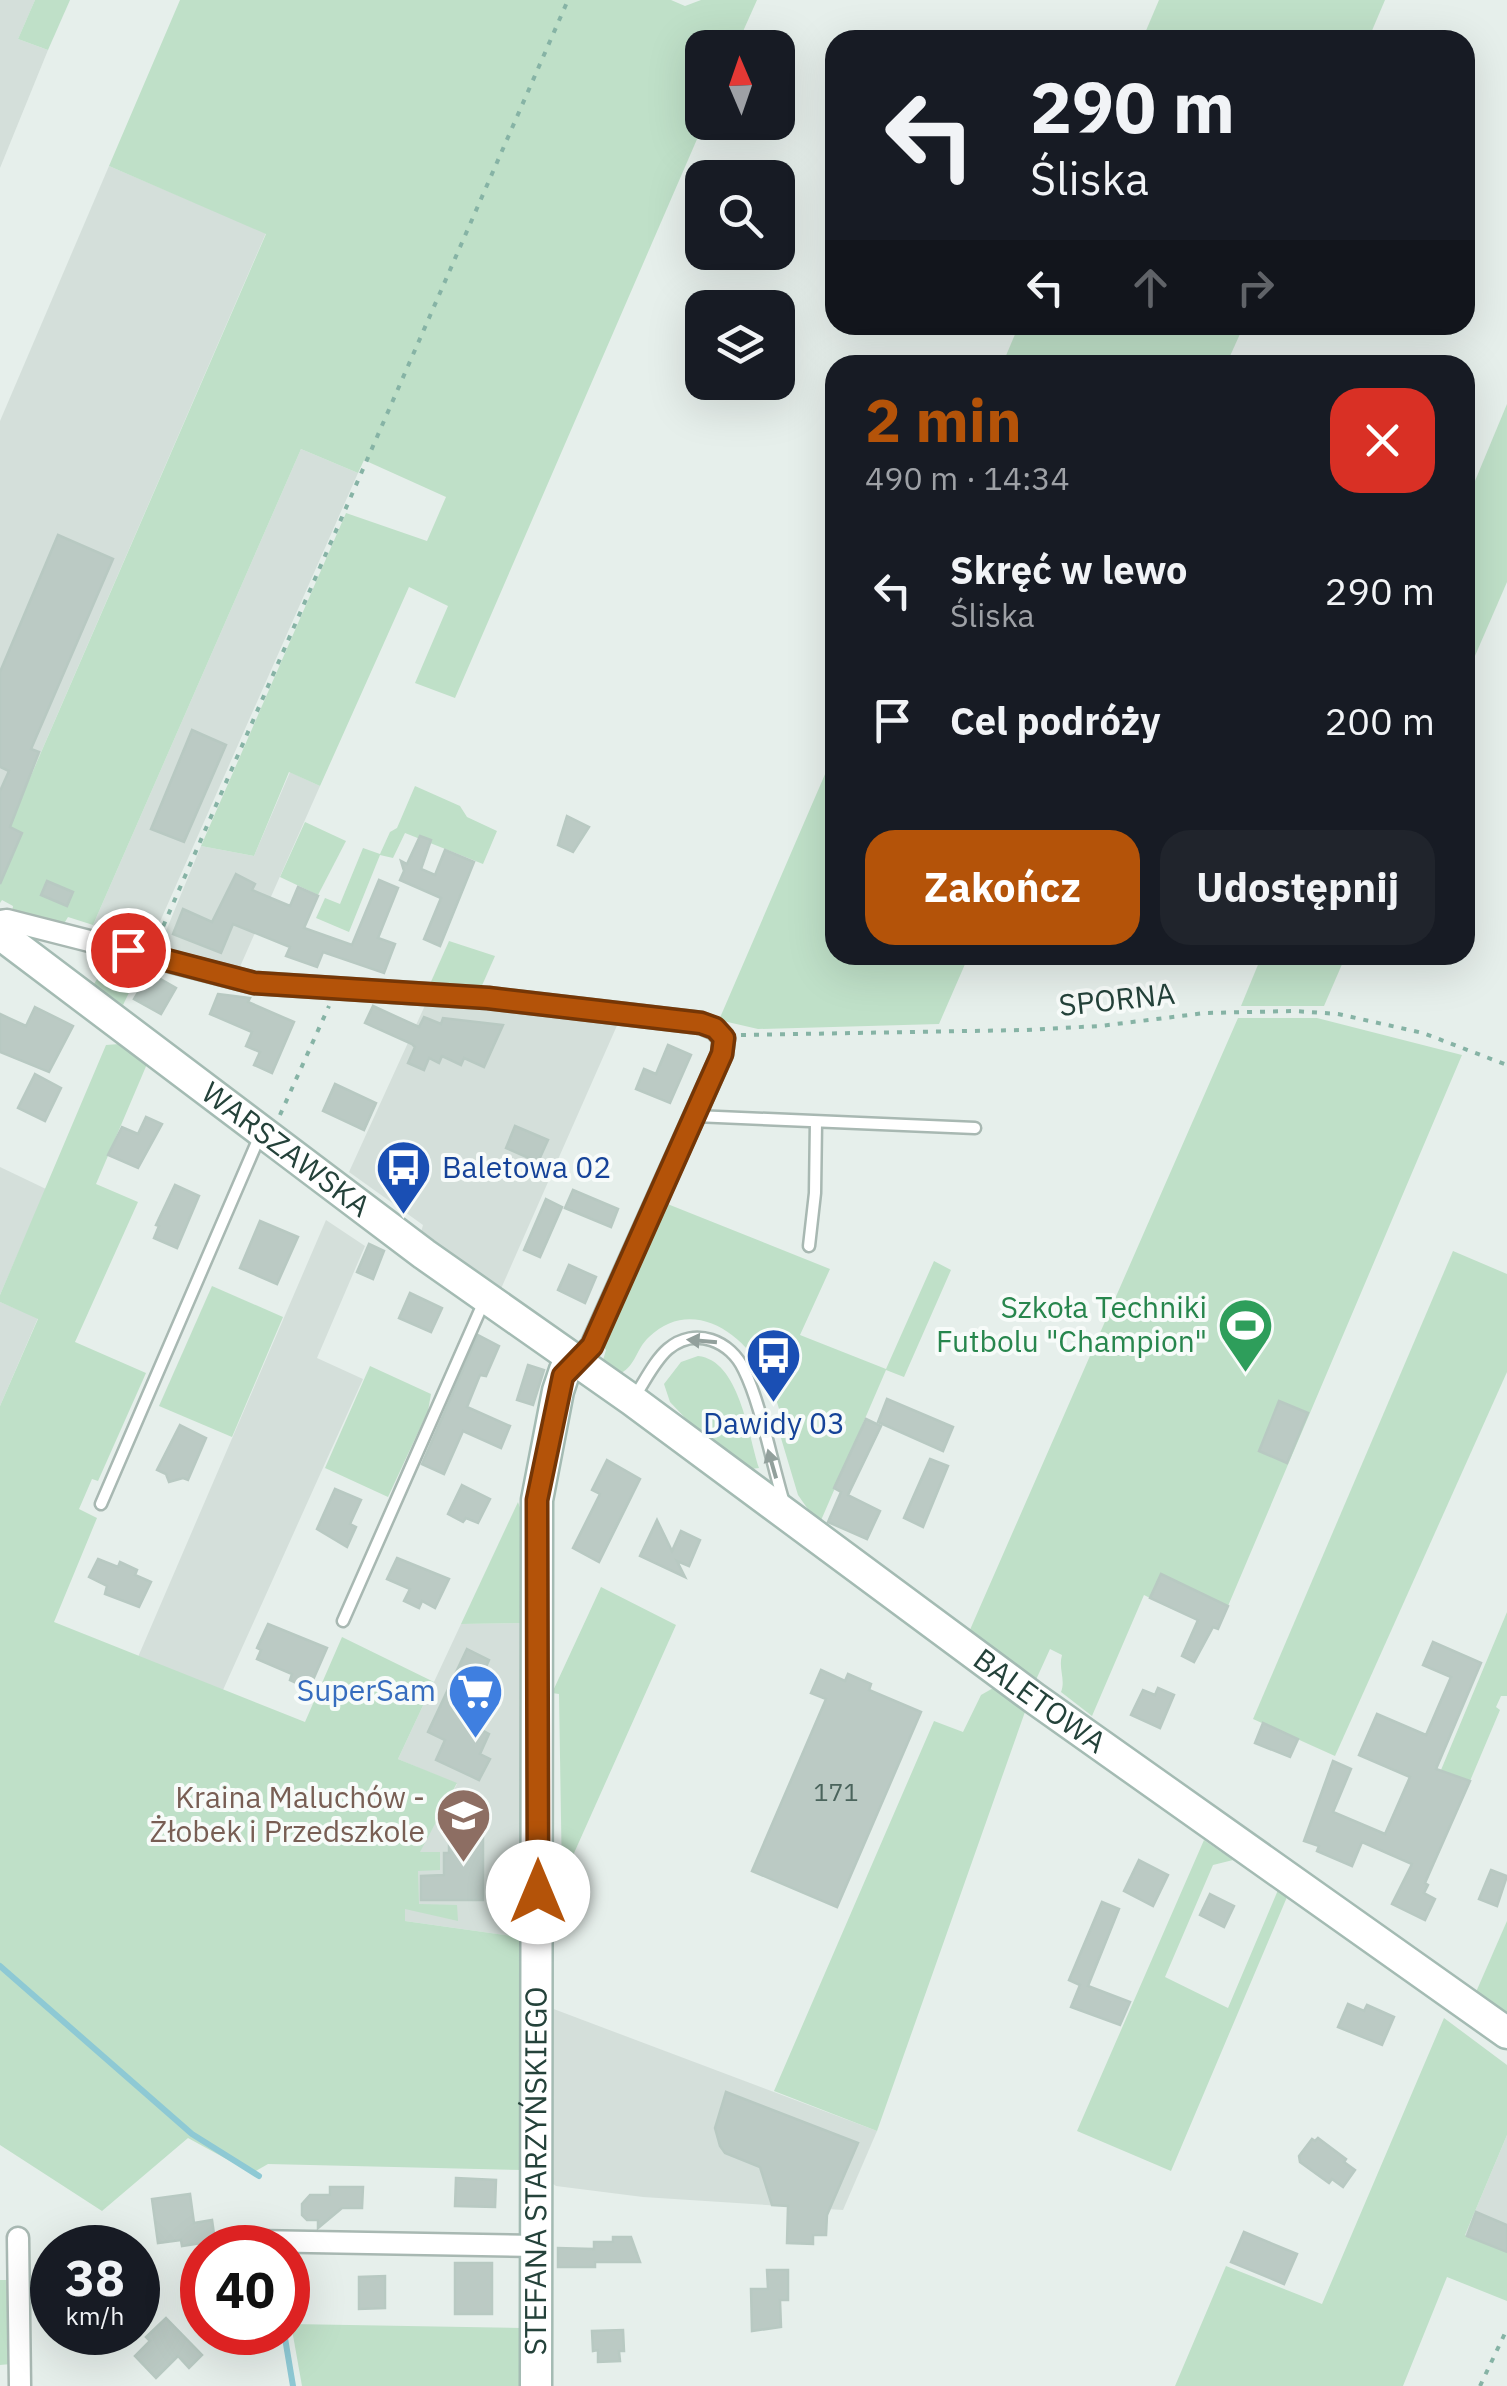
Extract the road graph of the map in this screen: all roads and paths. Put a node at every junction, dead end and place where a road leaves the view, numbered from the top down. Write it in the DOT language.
graph roads {
  1 [pos="568,0"];
  2 [pos="0,921"];
  3 [pos="0,934"];
  4 [pos="150,956"];
  5 [pos="337,989"];
  6 [pos="724,1038"];
  7 [pos="1507,1065"];
  8 [pos="695,1116"];
  9 [pos="816,1122"];
  10 [pos="975,1128"];
  11 [pos="265,1135"];
  12 [pos="810,1246"];
  13 [pos="486,1298"];
  14 [pos="576,1361"];
  15 [pos="632,1400"];
  16 [pos="101,1504"];
  17 [pos="788,1517"];
  18 [pos="343,1621"];
  19 [pos="1507,2033"];
  20 [pos="18,2238"];
  21 [pos="310,2242"];
  22 [pos="537,2246"];
  23 [pos="1507,2329"];
  24 [pos="20,2386"];
  25 [pos="536,2386"];
  26 [pos="1480,2386"];
  1 -- 4 [label="path"];
  2 -- 4 [label="street"];
  3 -- 11 [label="street, WARSZAWSKA"];
  4 -- 5 [label="street"];
  5 -- 6 [label="street"];
  5 -- 11 [label="path"];
  6 -- 7 [label="path, SPORNA"];
  6 -- 8 [label="street, STEFANA STARZYŃSKIEGO"];
  8 -- 9 [label="lane"];
  8 -- 14 [label="street, STEFANA STARZYŃSKIEGO"];
  9 -- 10 [label="lane"];
  9 -- 12 [label="lane"];
  11 -- 13 [label="street, WARSZAWSKA"];
  11 -- 16 [label="lane"];
  13 -- 14 [label="street, WARSZAWSKA"];
  13 -- 18 [label="lane"];
  14 -- 15 [label="street, BALETOWA"];
  14 -- 22 [label="street, STEFANA STARZYŃSKIEGO"];
  15 -- 17 [label="street, BALETOWA"];
  17 -- 15 [label="lane, one-way"];
  17 -- 19 [label="street, BALETOWA"];
  20 -- 24 [label="street"];
  21 -- 22 [label="street"];
  22 -- 25 [label="street, STEFANA STARZYŃSKIEGO"];
  23 -- 26 [label="path"];
}
